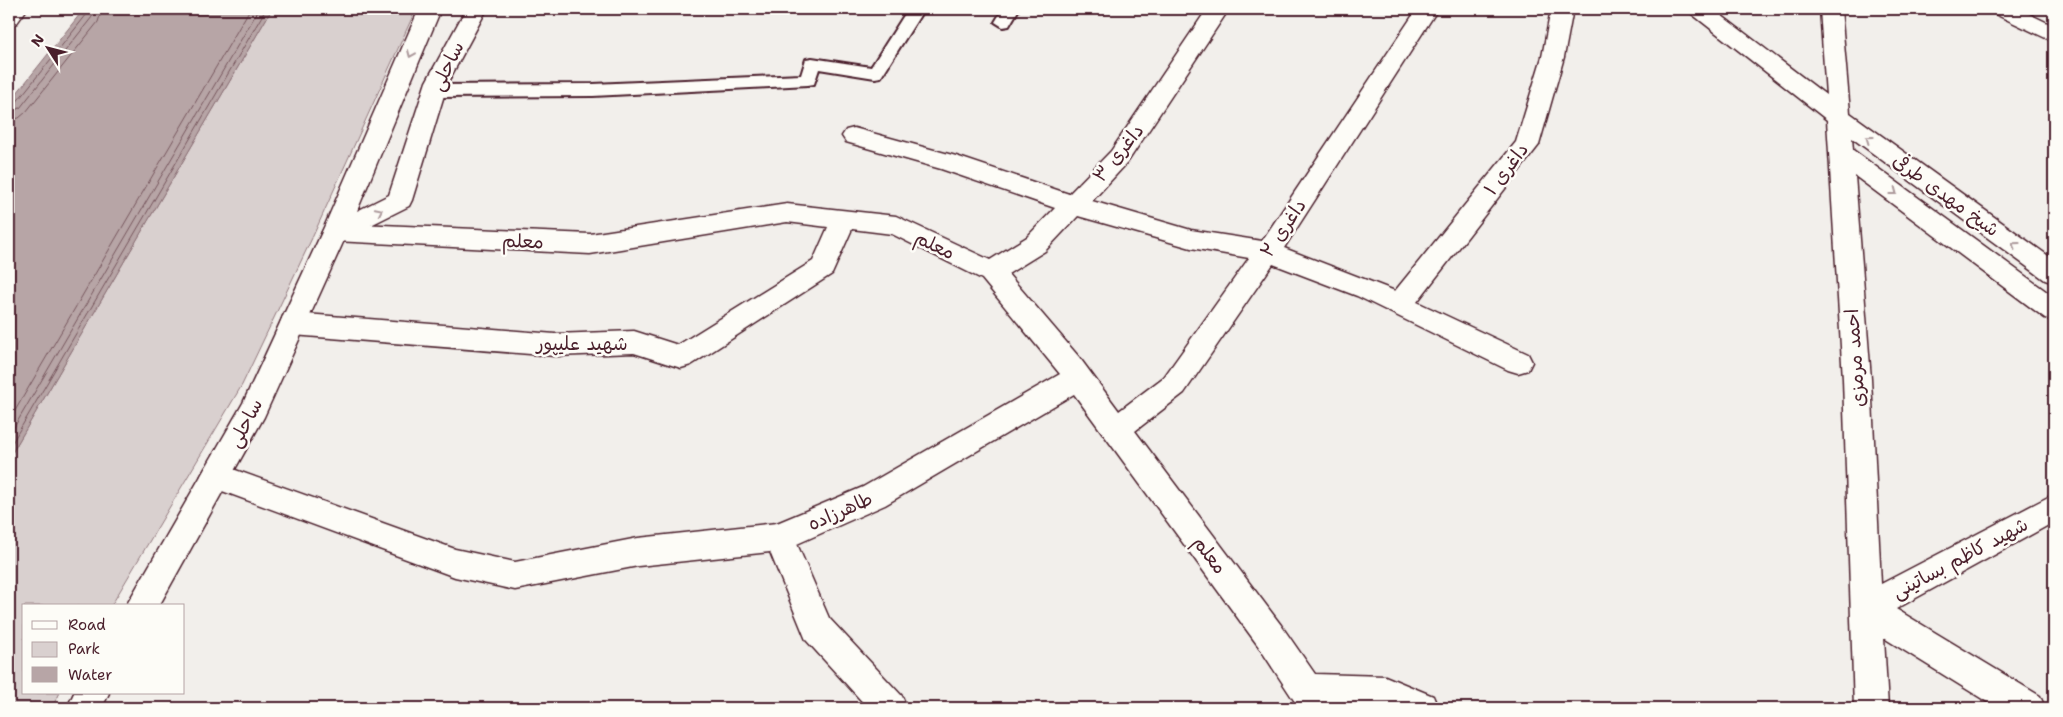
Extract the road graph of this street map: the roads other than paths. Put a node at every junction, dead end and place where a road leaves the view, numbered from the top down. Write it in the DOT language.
graph roads {
  1 [pos="16,9"];
  2 [pos="430,9"];
  3 [pos="476,9"];
  4 [pos="916,9"];
  5 [pos="1218,9"];
  6 [pos="1428,9"];
  7 [pos="1562,9"];
  8 [pos="1700,9"];
  9 [pos="1831,9"];
  10 [pos="2003,9"];
  11 [pos="9,18"];
  12 [pos="2054,36"];
  13 [pos="434,91"];
  14 [pos="1839,117"];
  15 [pos="854,136"];
  16 [pos="1841,153"];
  17 [pos="1073,205"];
  18 [pos="843,220"];
  19 [pos="335,232"];
  20 [pos="1268,252"];
  21 [pos="990,272"];
  22 [pos="2054,273"];
  23 [pos="1399,305"];
  24 [pos="2054,311"];
  25 [pos="293,324"];
  26 [pos="1518,362"];
  27 [pos="1078,378"];
  28 [pos="1116,429"];
  29 [pos="216,476"];
  30 [pos="2054,507"];
  31 [pos="779,537"];
  32 [pos="143,604"];
  33 [pos="1866,609"];
  34 [pos="91,694"];
  35 [pos="1312,699"];
  36 [pos="84,708"];
  37 [pos="890,708"];
  38 [pos="1421,708"];
  39 [pos="1871,708"];
  40 [pos="2028,708"];
  1 -- 11 [label="street"];
  2 -- 19 [label="street, ساحلی, one-way"];
  3 -- 13 [label="street, ساحلی"];
  4 -- 13 [label="lane"];
  5 -- 17 [label="street, داغری ۳"];
  6 -- 20 [label="street, داغری ۲"];
  7 -- 23 [label="street, داغری ۱"];
  8 -- 14 [label="street, شیخ مهدی طرفی"];
  9 -- 14 [label="street, احمد مرمزی"];
  10 -- 12 [label="street"];
  19 -- 13 [label="street, ساحلی, one-way"];
  14 -- 16 [label="street, احمد مرمزی"];
  22 -- 14 [label="street, شیخ مهدی طرفی, one-way"];
  15 -- 17 [label="street"];
  16 -- 24 [label="street, شیخ مهدی طرفی, one-way"];
  16 -- 33 [label="street, احمد مرمزی"];
  17 -- 20 [label="street"];
  17 -- 21 [label="street, داغری ۳"];
  18 -- 19 [label="street, معلم"];
  18 -- 21 [label="street, معلم"];
  18 -- 25 [label="street, شهید علیپور"];
  19 -- 25 [label="street, ساحلی"];
  20 -- 23 [label="street"];
  20 -- 28 [label="street, داغری ۲"];
  21 -- 27 [label="street, معلم"];
  23 -- 26 [label="street"];
  25 -- 29 [label="street, ساحلی"];
  27 -- 28 [label="street, معلم"];
  27 -- 31 [label="street, طاهرزاده"];
  28 -- 35 [label="street, معلم"];
  29 -- 31 [label="street, طاهرزاده"];
  29 -- 32 [label="street, ساحلی"];
  30 -- 33 [label="street, شهید کاظم بساتینی"];
  31 -- 37 [label="street"];
  33 -- 39 [label="street, احمد مرمزی"];
  33 -- 40 [label="street"];
  34 -- 36 [label="street"];
  35 -- 38 [label="street"];
}
